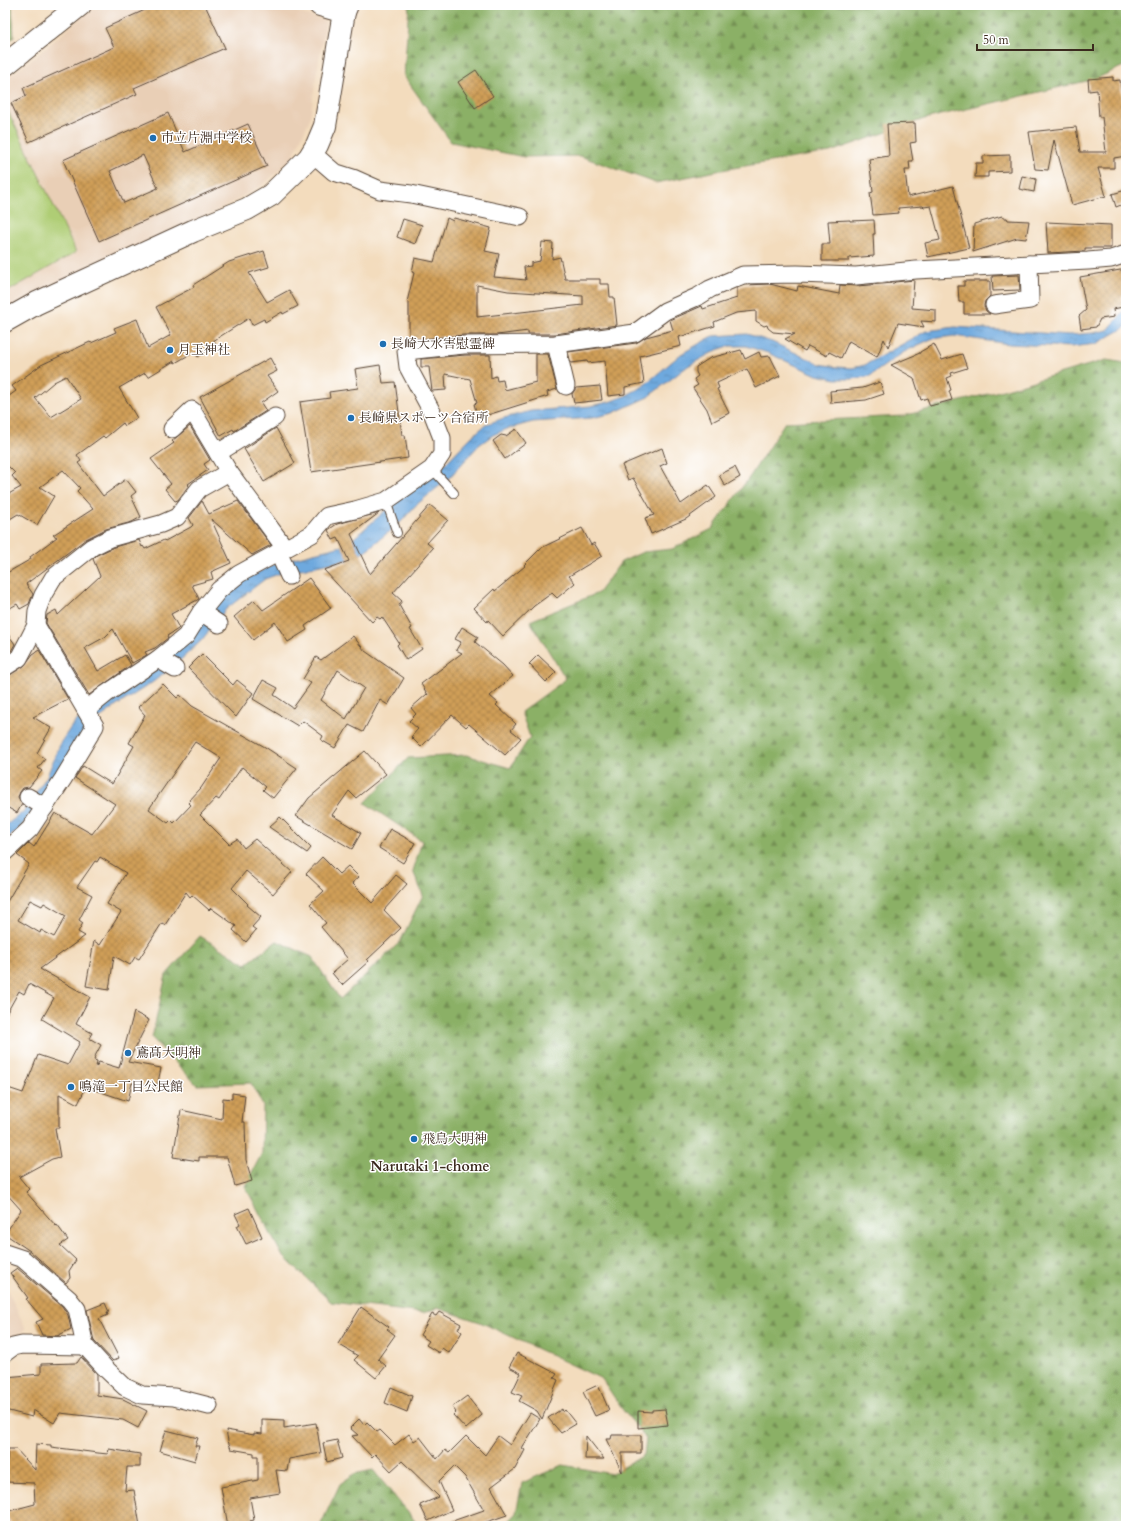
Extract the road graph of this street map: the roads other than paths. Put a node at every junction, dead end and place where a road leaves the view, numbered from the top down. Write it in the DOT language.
graph roads {
  1 [pos="80,5"];
  2 [pos="320,5"];
  3 [pos="345,8"];
  4 [pos="5,64"];
  5 [pos="312,153"];
  6 [pos="520,217"];
  7 [pos="1126,254"];
  8 [pos="1029,264"];
  9 [pos="994,305"];
  10 [pos="5,321"];
  11 [pos="556,344"];
  12 [pos="566,386"];
  13 [pos="274,417"];
  14 [pos="172,429"];
  15 [pos="218,453"];
  16 [pos="432,469"];
  17 [pos="229,472"];
  18 [pos="454,493"];
  19 [pos="386,501"];
  20 [pos="397,533"];
  21 [pos="284,559"];
  22 [pos="201,612"];
  23 [pos="219,624"];
  24 [pos="36,625"];
  25 [pos="158,659"];
  26 [pos="5,667"];
  27 [pos="175,669"];
  28 [pos="86,710"];
  29 [pos="28,797"];
  30 [pos="44,807"];
  31 [pos="5,852"];
  32 [pos="5,1253"];
  33 [pos="85,1346"];
  34 [pos="5,1354"];
  35 [pos="209,1406"];
  1 -- 4 [label="street"];
  2 -- 3 [label="street"];
  3 -- 5 [label="street"];
  5 -- 6 [label="street"];
  5 -- 10 [label="street"];
  7 -- 8 [label="street"];
  8 -- 9 [label="street"];
  8 -- 11 [label="street"];
  11 -- 12 [label="street"];
  11 -- 16 [label="street"];
  13 -- 15 [label="street"];
  14 -- 15 [label="street"];
  15 -- 17 [label="street"];
  16 -- 18 [label="lane"];
  16 -- 19 [label="street"];
  17 -- 21 [label="street"];
  17 -- 24 [label="street"];
  19 -- 20 [label="lane"];
  19 -- 21 [label="street"];
  21 -- 22 [label="street"];
  22 -- 23 [label="street"];
  22 -- 25 [label="street"];
  24 -- 26 [label="street"];
  24 -- 28 [label="street"];
  25 -- 27 [label="street"];
  25 -- 28 [label="street"];
  28 -- 30 [label="street"];
  29 -- 30 [label="street"];
  30 -- 31 [label="street"];
  32 -- 33 [label="street"];
  33 -- 34 [label="street"];
  33 -- 35 [label="street"];
}
